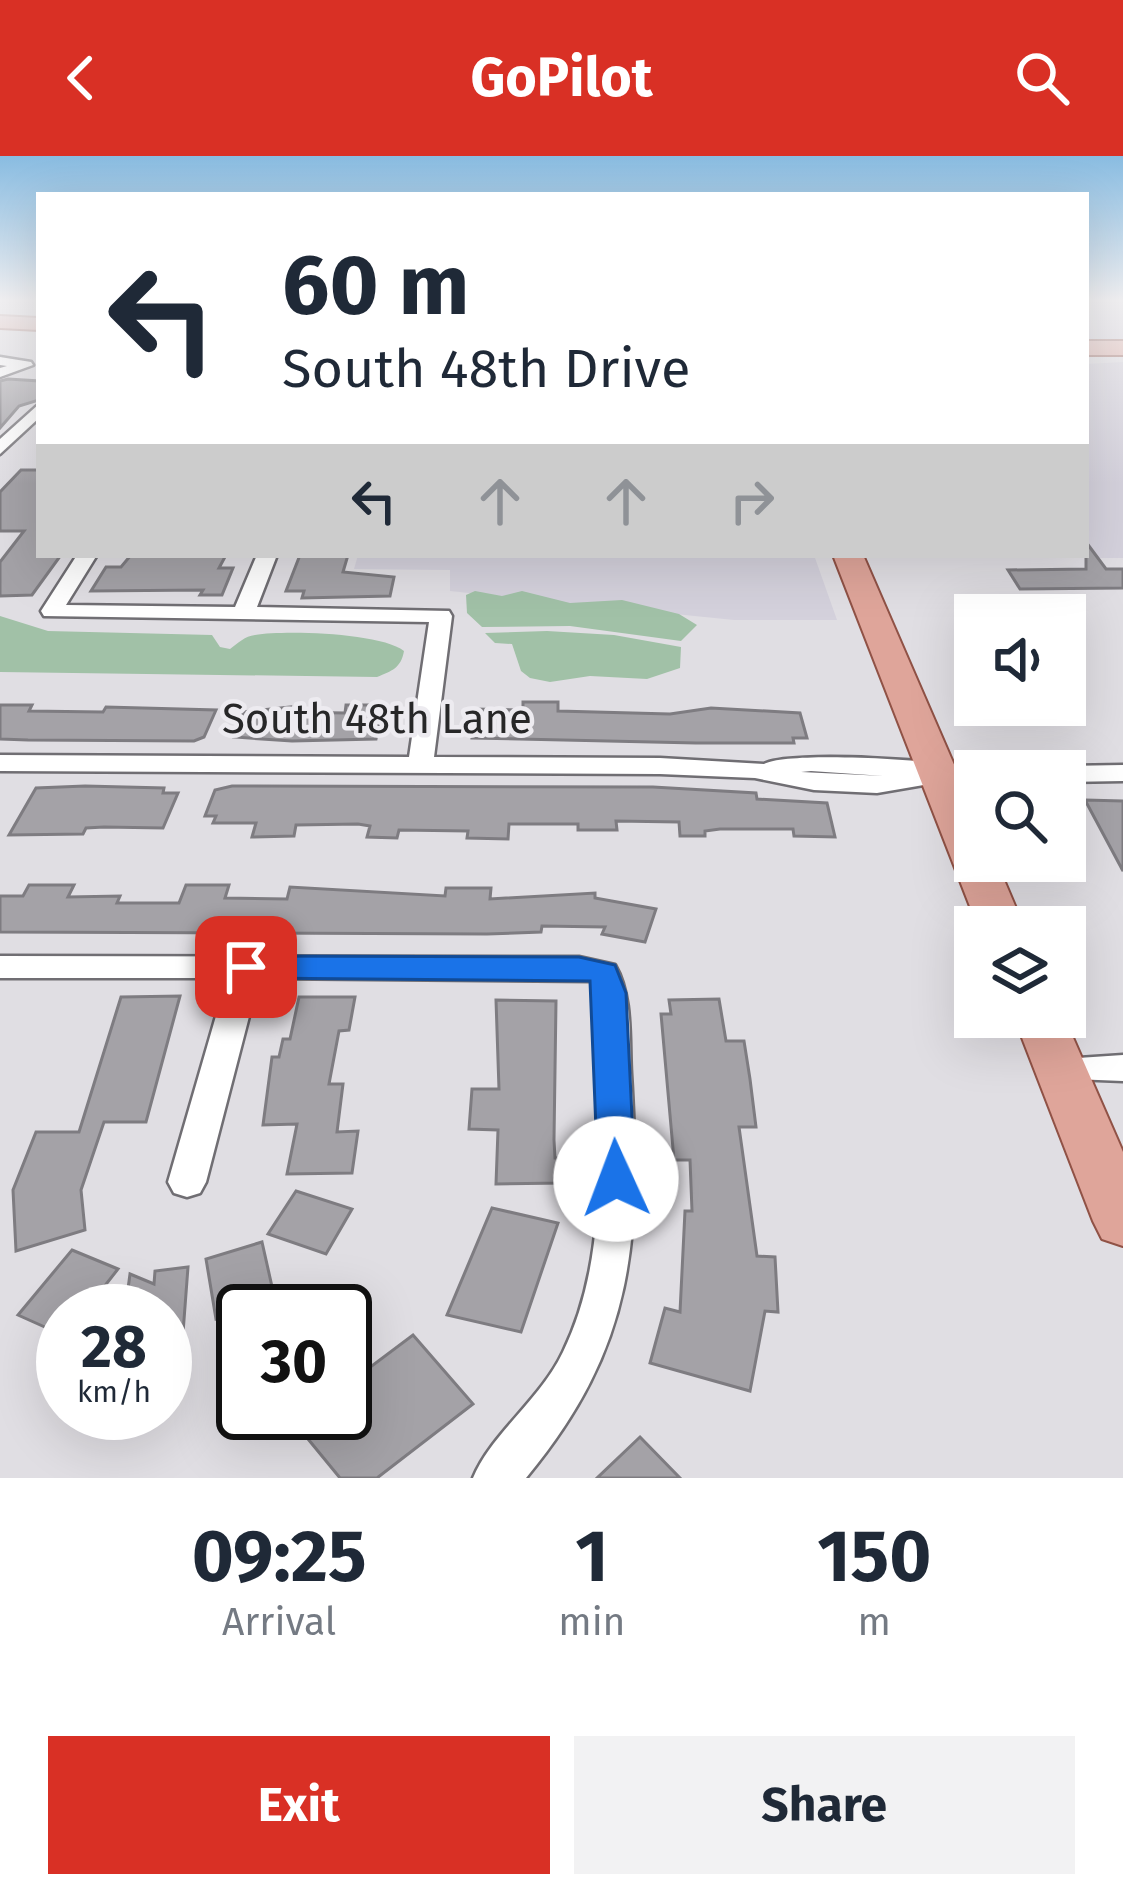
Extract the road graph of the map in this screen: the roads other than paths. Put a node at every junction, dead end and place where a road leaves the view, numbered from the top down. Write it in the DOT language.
graph roads {
  1 [pos="31,361"];
  2 [pos="0,374"];
  3 [pos="31,424"];
  4 [pos="0,449"];
  5 [pos="85,558"];
  6 [pos="266,558"];
  7 [pos="849,558"];
  8 [pos="244,612"];
  9 [pos="421,763"];
  10 [pos="2,767"];
  11 [pos="954,769"];
  12 [pos="1123,772"];
  13 [pos="1086,773"];
  14 [pos="954,775"];
  15 [pos="0,967"];
  16 [pos="246,967"];
  17 [pos="1047,1038"];
  18 [pos="1123,1068"];
  19 [pos="1060,1070"];
  20 [pos="187,1182"];
  21 [pos="1123,1221"];
  22 [pos="496,1478"];
  1 -- 2 [label="street"];
  3 -- 4 [label="street"];
  5 -- 8 [label="street"];
  6 -- 8 [label="street"];
  7 -- 11 [label="main road"];
  8 -- 9 [label="street"];
  9 -- 10 [label="street, South 48th Lane"];
  9 -- 14 [label="street, South 48th Lane"];
  12 -- 13 [label="street"];
  15 -- 16 [label="street"];
  16 -- 20 [label="street"];
  16 -- 22 [label="street"];
  17 -- 19 [label="main road"];
  18 -- 19 [label="street"];
  19 -- 21 [label="main road"];
}
